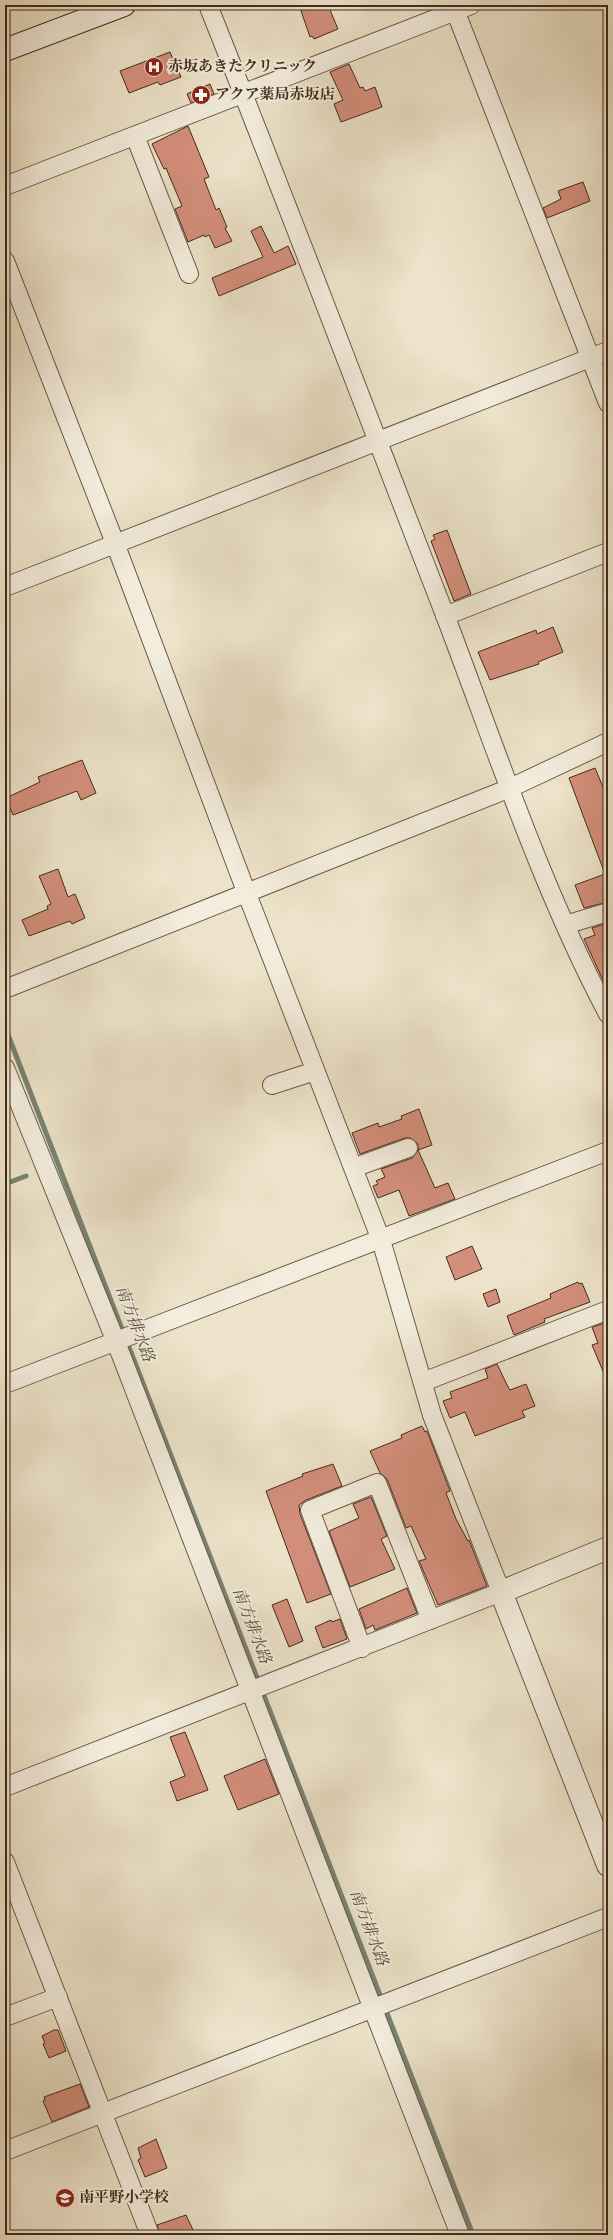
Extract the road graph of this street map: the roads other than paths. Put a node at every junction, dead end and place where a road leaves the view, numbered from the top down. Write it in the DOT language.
graph roads {
  1 [pos="124,5"];
  2 [pos="208,5"];
  3 [pos="460,7"];
  4 [pos="5,50"];
  5 [pos="243,94"];
  6 [pos="135,136"];
  7 [pos="5,186"];
  8 [pos="5,261"];
  9 [pos="189,274"];
  10 [pos="608,350"];
  11 [pos="590,357"];
  12 [pos="608,403"];
  13 [pos="377,441"];
  14 [pos="116,543"];
  15 [pos="608,552"];
  16 [pos="5,587"];
  17 [pos="445,616"];
  18 [pos="608,742"];
  19 [pos="510,788"];
  20 [pos="247,894"];
  21 [pos="608,912"];
  22 [pos="565,925"];
  23 [pos="5,989"];
  24 [pos="608,1014"];
  25 [pos="5,1068"];
  26 [pos="316,1071"];
  27 [pos="272,1085"];
  28 [pos="408,1148"];
  29 [pos="608,1151"];
  30 [pos="353,1168"];
  31 [pos="381,1240"];
  32 [pos="608,1310"];
  33 [pos="117,1341"];
  34 [pos="423,1382"];
  35 [pos="5,1384"];
  36 [pos="608,1548"];
  37 [pos="501,1592"];
  38 [pos="431,1620"];
  39 [pos="362,1648"];
  40 [pos="252,1691"];
  41 [pos="5,1787"];
  42 [pos="5,1862"];
  43 [pos="608,1864"];
  44 [pos="608,1917"];
  45 [pos="58,1997"];
  46 [pos="374,2008"];
  47 [pos="5,2016"];
  48 [pos="103,2113"];
  49 [pos="5,2151"];
  50 [pos="150,2235"];
  51 [pos="460,2235"];
  1 -- 4 [label="street"];
  2 -- 5 [label="street"];
  3 -- 5 [label="street"];
  3 -- 11 [label="street"];
  5 -- 6 [label="street"];
  5 -- 13 [label="street"];
  6 -- 7 [label="street"];
  6 -- 9 [label="street"];
  8 -- 14 [label="street"];
  10 -- 11 [label="street"];
  11 -- 12 [label="street"];
  11 -- 13 [label="street"];
  13 -- 14 [label="street"];
  13 -- 17 [label="street"];
  14 -- 16 [label="street"];
  14 -- 20 [label="street"];
  15 -- 17 [label="street"];
  17 -- 19 [label="street"];
  18 -- 19 [label="street"];
  19 -- 20 [label="street"];
  19 -- 22 [label="street"];
  20 -- 23 [label="street"];
  20 -- 26 [label="street"];
  21 -- 22 [label="street"];
  22 -- 24 [label="street"];
  25 -- 33 [label="street"];
  26 -- 27 [label="street"];
  26 -- 30 [label="street"];
  28 -- 30 [label="street"];
  29 -- 31 [label="street"];
  30 -- 31 [label="street"];
  31 -- 33 [label="street"];
  31 -- 34 [label="street"];
  32 -- 34 [label="street"];
  33 -- 35 [label="street"];
  33 -- 40 [label="street"];
  34 -- 37 [label="street"];
  36 -- 37 [label="street"];
  37 -- 38 [label="street"];
  37 -- 43 [label="street"];
  38 -- 39 [label="street"];
  38 -- 39 [label="street"];
  39 -- 40 [label="street"];
  40 -- 41 [label="street"];
  40 -- 46 [label="street"];
  42 -- 45 [label="street"];
  44 -- 46 [label="street"];
  45 -- 47 [label="street"];
  45 -- 48 [label="street"];
  46 -- 48 [label="street"];
  46 -- 51 [label="street"];
  48 -- 49 [label="street"];
  48 -- 50 [label="street"];
}
